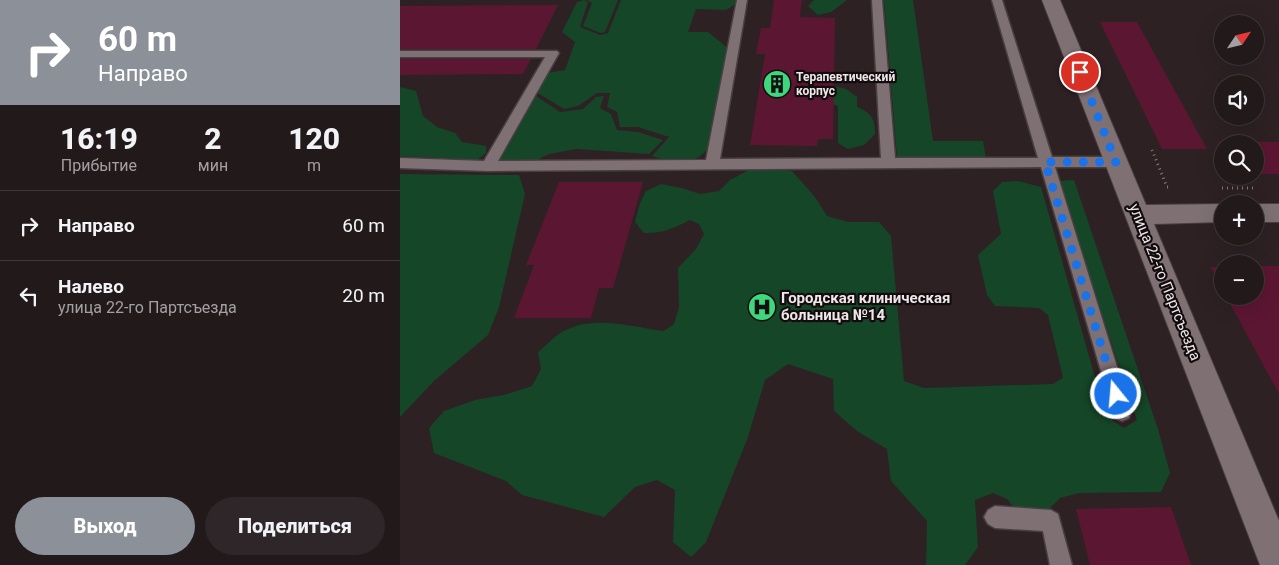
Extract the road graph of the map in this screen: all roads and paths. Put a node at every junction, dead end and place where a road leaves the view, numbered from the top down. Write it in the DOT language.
graph roads {
  1 [pos="742,0"];
  2 [pos="877,0"];
  3 [pos="997,0"];
  4 [pos="1051,0"];
  5 [pos="400,54"];
  6 [pos="1152,150"];
  7 [pos="888,162"];
  8 [pos="1045,162"];
  9 [pos="1116,162"];
  10 [pos="400,163"];
  11 [pos="712,164"];
  12 [pos="488,166"];
  13 [pos="1176,187"];
  14 [pos="1214,187"];
  15 [pos="1260,188"];
  16 [pos="1214,213"];
  17 [pos="1264,213"];
  18 [pos="1279,213"];
  19 [pos="1138,214"];
  20 [pos="1122,412"];
  21 [pos="995,517"];
  22 [pos="1061,565"];
  23 [pos="1279,565"];
  1 -- 11 [label="lane"];
  2 -- 7 [label="lane"];
  3 -- 8 [label="lane"];
  4 -- 9 [label="street, улица 22-го Партсъезда"];
  5 -- 12 [label="lane"];
  6 -- 13 [label="path"];
  7 -- 8 [label="lane"];
  7 -- 11 [label="lane"];
  8 -- 9 [label="lane"];
  8 -- 20 [label="lane"];
  9 -- 19 [label="street, улица 22-го Партсъезда"];
  10 -- 12 [label="lane"];
  11 -- 12 [label="lane"];
  14 -- 15 [label="path"];
  16 -- 19 [label="street"];
  17 -- 18 [label="street"];
  19 -- 23 [label="street, улица 22-го Партсъезда"];
  21 -- 22 [label="lane"];
}
